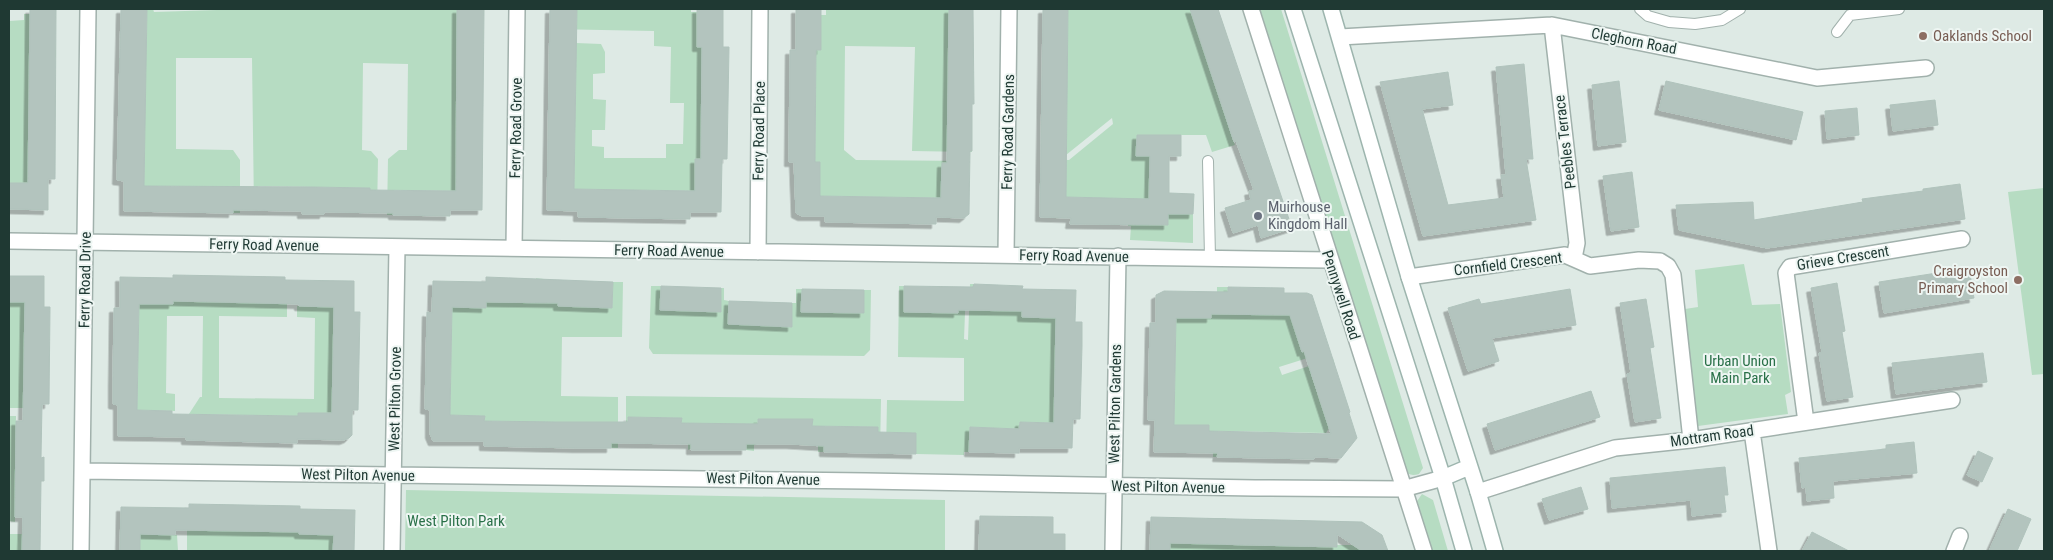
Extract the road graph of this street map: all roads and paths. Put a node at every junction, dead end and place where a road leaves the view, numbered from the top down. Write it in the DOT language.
graph roads {
  1 [pos="88,9"];
  2 [pos="517,9"];
  3 [pos="760,9"];
  4 [pos="1009,9"];
  5 [pos="1252,9"];
  6 [pos="1293,9"];
  7 [pos="1331,9"];
  8 [pos="1640,9"];
  9 [pos="1740,9"];
  10 [pos="1899,9"];
  11 [pos="1552,25"];
  12 [pos="1837,32"];
  13 [pos="1340,37"];
  14 [pos="1926,68"];
  15 [pos="1208,161"];
  16 [pos="1962,240"];
  17 [pos="9,241"];
  18 [pos="86,242"];
  19 [pos="397,247"];
  20 [pos="514,248"];
  21 [pos="758,252"];
  22 [pos="1006,256"];
  23 [pos="1118,256"];
  24 [pos="1210,258"];
  25 [pos="1574,258"];
  26 [pos="1330,260"];
  27 [pos="1408,277"];
  28 [pos="1952,400"];
  29 [pos="1806,422"];
  30 [pos="1752,431"];
  31 [pos="1691,440"];
  32 [pos="1469,467"];
  33 [pos="82,471"];
  34 [pos="394,475"];
  35 [pos="1443,478"];
  36 [pos="1114,487"];
  37 [pos="1403,489"];
  38 [pos="1478,492"];
  39 [pos="1960,536"];
  40 [pos="82,551"];
  41 [pos="392,551"];
  42 [pos="1113,551"];
  43 [pos="1424,551"];
  44 [pos="1464,551"];
  45 [pos="1495,551"];
  46 [pos="1770,551"];
  47 [pos="1954,551"];
  1 -- 18 [label="street, Ferry Road Drive"];
  2 -- 20 [label="street, Ferry Road Grove"];
  3 -- 21 [label="street, Ferry Road Place"];
  4 -- 22 [label="street, Ferry Road Gardens"];
  5 -- 26 [label="street, Pennywell Road"];
  6 -- 35 [label="street"];
  7 -- 13 [label="street"];
  8 -- 9 [label="lane"];
  10 -- 12 [label="lane"];
  11 -- 13 [label="street, Cleghorn Road"];
  11 -- 14 [label="street, Cleghorn Road"];
  11 -- 25 [label="street, Peebles Terrace"];
  13 -- 27 [label="street"];
  15 -- 24 [label="lane"];
  16 -- 29 [label="street, Grieve Crescent"];
  17 -- 18 [label="street, Ferry Road Avenue"];
  18 -- 19 [label="street, Ferry Road Avenue"];
  18 -- 33 [label="street, Ferry Road Drive"];
  19 -- 20 [label="street, Ferry Road Avenue"];
  19 -- 34 [label="street, West Pilton Grove"];
  20 -- 21 [label="street, Ferry Road Avenue"];
  21 -- 22 [label="street, Ferry Road Avenue"];
  22 -- 23 [label="street, Ferry Road Avenue"];
  23 -- 24 [label="street, Ferry Road Avenue"];
  23 -- 36 [label="street, West Pilton Gardens"];
  24 -- 26 [label="street, Ferry Road Avenue"];
  25 -- 27 [label="street, Cornfield Crescent"];
  25 -- 31 [label="street, Cornfield Crescent"];
  26 -- 37 [label="street, Pennywell Road"];
  27 -- 32 [label="street"];
  28 -- 29 [label="street, Mottram Road"];
  29 -- 30 [label="street, Mottram Road"];
  30 -- 31 [label="street, Mottram Road"];
  30 -- 46 [label="street"];
  31 -- 38 [label="street, Mottram Road"];
  32 -- 35 [label="street"];
  32 -- 38 [label="street"];
  33 -- 34 [label="street, West Pilton Avenue"];
  33 -- 40 [label="street, Ferry Road Drive"];
  34 -- 36 [label="street, West Pilton Avenue"];
  34 -- 41 [label="street, West Pilton Grove"];
  35 -- 37 [label="street, West Pilton Avenue"];
  35 -- 44 [label="street"];
  36 -- 37 [label="street, West Pilton Avenue"];
  36 -- 42 [label="street, West Pilton Gardens"];
  37 -- 43 [label="street, Pennywell Road"];
  38 -- 45 [label="street"];
  39 -- 47 [label="street"];
}
